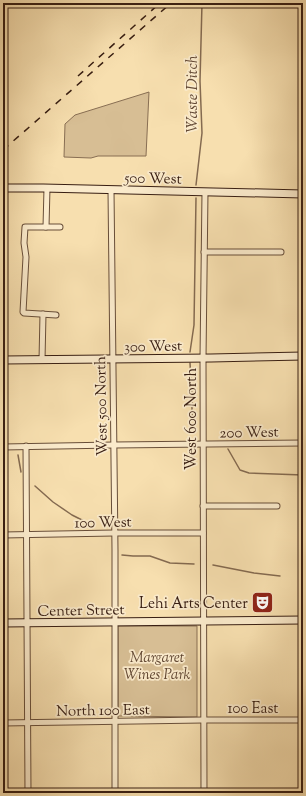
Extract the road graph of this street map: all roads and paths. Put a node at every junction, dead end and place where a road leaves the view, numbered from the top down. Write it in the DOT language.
graph roads {
  1 [pos="3,188"];
  2 [pos="47,188"];
  3 [pos="110,190"];
  4 [pos="205,192"];
  5 [pos="303,194"];
  6 [pos="46,227"];
  7 [pos="60,227"];
  8 [pos="204,252"];
  9 [pos="282,252"];
  10 [pos="43,314"];
  11 [pos="56,315"];
  12 [pos="303,356"];
  13 [pos="203,358"];
  14 [pos="113,359"];
  15 [pos="3,360"];
  16 [pos="42,360"];
  17 [pos="303,443"];
  18 [pos="203,444"];
  19 [pos="114,445"];
  20 [pos="26,446"];
  21 [pos="3,447"];
  22 [pos="204,506"];
  23 [pos="277,506"];
  24 [pos="114,533"];
  25 [pos="203,533"];
  26 [pos="27,535"];
  27 [pos="3,536"];
  28 [pos="303,620"];
  29 [pos="203,621"];
  30 [pos="116,622"];
  31 [pos="27,623"];
  32 [pos="3,624"];
  33 [pos="203,720"];
  34 [pos="303,720"];
  35 [pos="115,721"];
  36 [pos="3,723"];
  37 [pos="28,723"];
  38 [pos="28,793"];
  39 [pos="115,793"];
  40 [pos="204,793"];
  1 -- 2 [label="street, 500 West"];
  2 -- 3 [label="street, 500 West"];
  2 -- 6 [label="street"];
  3 -- 4 [label="street, 500 West"];
  3 -- 14 [label="street, West 500 North"];
  4 -- 5 [label="street, 500 West"];
  4 -- 8 [label="street, West 600 North"];
  6 -- 7 [label="street"];
  6 -- 10 [label="street"];
  8 -- 9 [label="street"];
  8 -- 13 [label="street, West 600 North"];
  10 -- 11 [label="street"];
  10 -- 16 [label="street"];
  12 -- 13 [label="street, 300 West"];
  13 -- 14 [label="street, 300 West"];
  13 -- 18 [label="street, West 600 North"];
  14 -- 16 [label="street, 300 West"];
  14 -- 19 [label="street, West 500 North"];
  15 -- 16 [label="street, 300 West"];
  17 -- 18 [label="street, 200 West"];
  18 -- 19 [label="street, 200 West"];
  18 -- 22 [label="street, West 600 North"];
  19 -- 20 [label="street, 200 West"];
  19 -- 24 [label="street, West 500 North"];
  20 -- 21 [label="street, 200 West"];
  20 -- 26 [label="street"];
  22 -- 23 [label="street"];
  22 -- 25 [label="street, West 600 North"];
  24 -- 25 [label="street, 100 West"];
  24 -- 26 [label="street, 100 West"];
  24 -- 30 [label="street, West 500 North"];
  25 -- 29 [label="street, West 600 North"];
  26 -- 27 [label="street, 100 West"];
  26 -- 31 [label="street"];
  28 -- 29 [label="street, Center Street"];
  29 -- 30 [label="street, Center Street"];
  29 -- 33 [label="street, West 600 North"];
  30 -- 31 [label="street, Center Street"];
  30 -- 35 [label="street, West 500 North"];
  31 -- 32 [label="street, Center Street"];
  31 -- 37 [label="street"];
  33 -- 34 [label="street, 100 East"];
  33 -- 35 [label="street, North 100 East"];
  33 -- 40 [label="street, West 600 North"];
  35 -- 37 [label="street, North 100 East"];
  35 -- 39 [label="street, West 500 North"];
  36 -- 37 [label="street, North 100 East"];
  37 -- 38 [label="street"];
}
